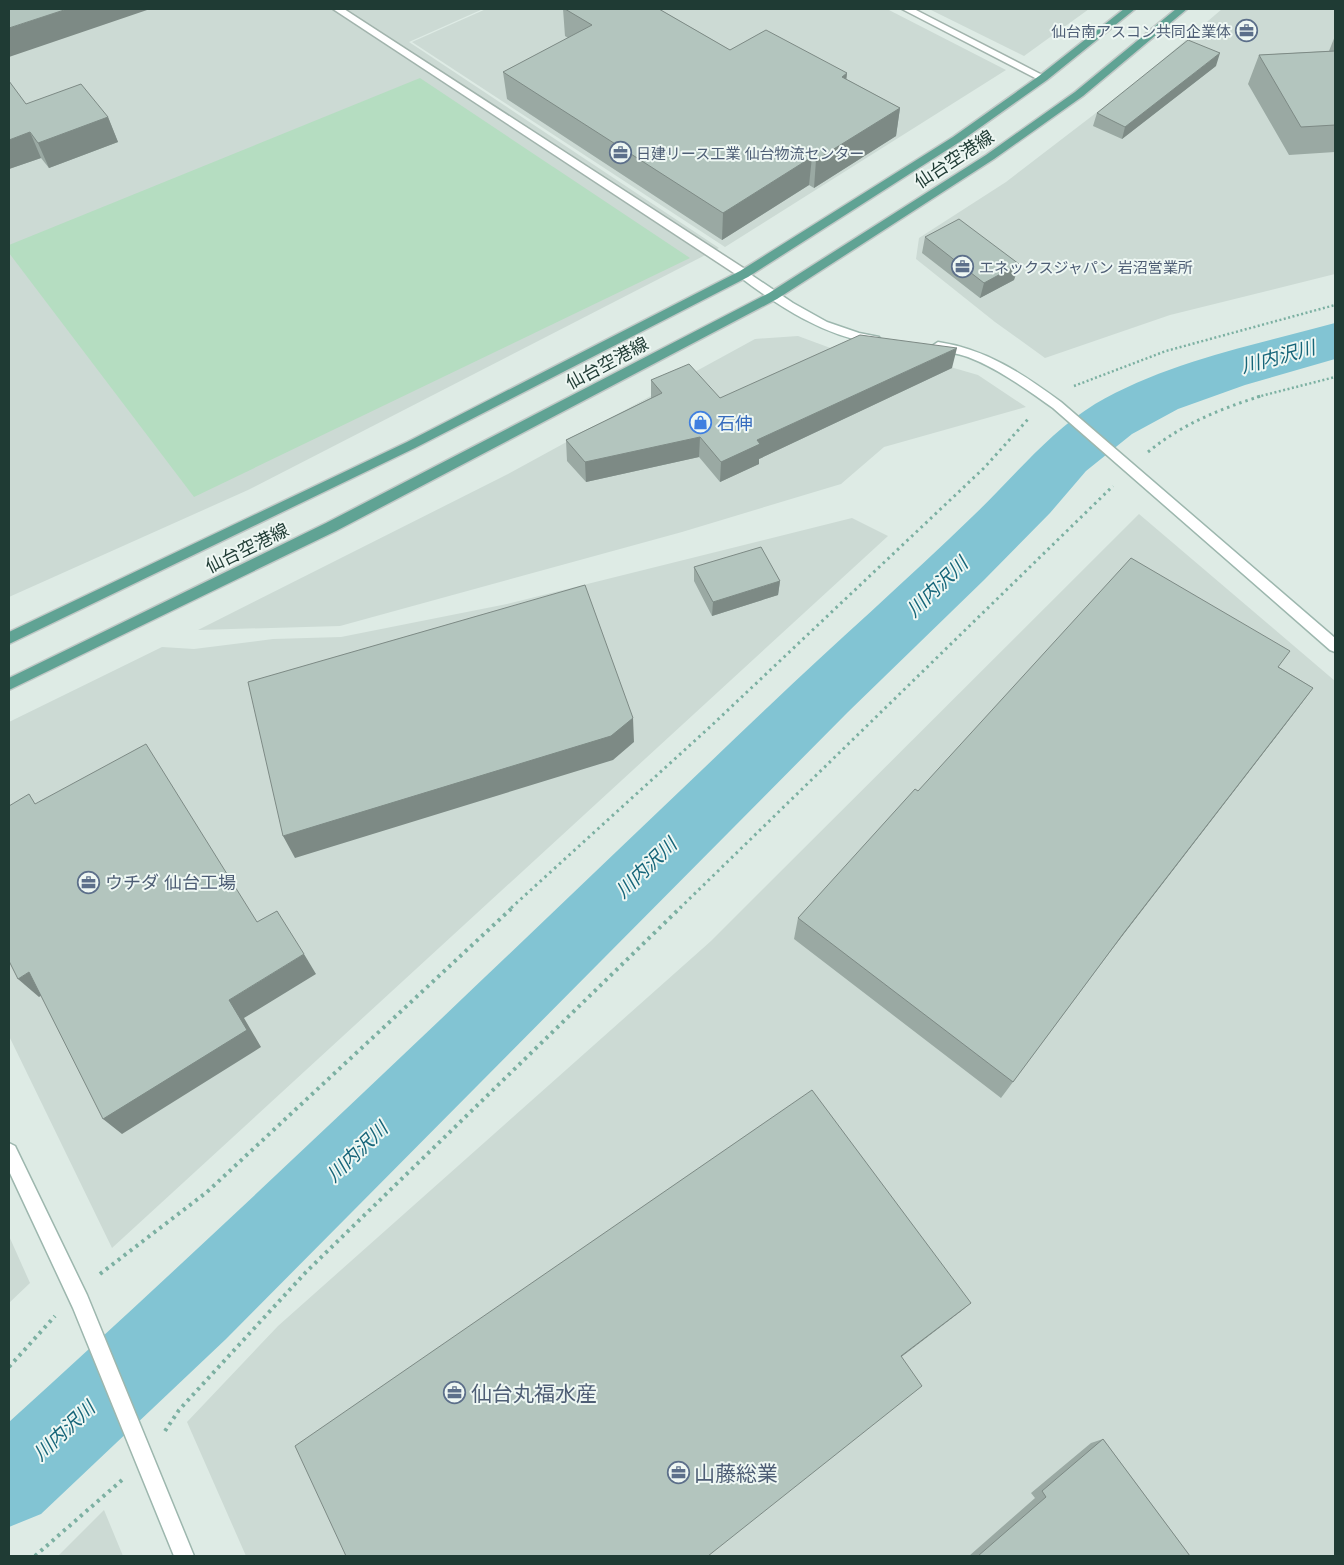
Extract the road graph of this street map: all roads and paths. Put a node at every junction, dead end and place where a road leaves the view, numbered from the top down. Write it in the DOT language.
graph roads {
  1 [pos="338,9"];
  2 [pos="907,9"];
  3 [pos="1130,9"];
  4 [pos="1182,9"];
  5 [pos="1042,78"];
  6 [pos="744,274"];
  7 [pos="773,296"];
  8 [pos="1335,305"];
  9 [pos="886,341"];
  10 [pos="923,344"];
  11 [pos="1335,377"];
  12 [pos="1054,402"];
  13 [pos="1126,465"];
  14 [pos="9,638"];
  15 [pos="1335,646"];
  16 [pos="9,684"];
  17 [pos="9,1152"];
  18 [pos="78,1297"];
  19 [pos="9,1367"];
  20 [pos="142,1453"];
  21 [pos="35,1556"];
  22 [pos="184,1556"];
  1 -- 6 [label="street"];
  2 -- 5 [label="street"];
  3 -- 5 [label="main road, 仙台空港線"];
  4 -- 7 [label="main road, 仙台空港線"];
  5 -- 6 [label="main road, 仙台空港線"];
  6 -- 7 [label="street"];
  6 -- 14 [label="main road, 仙台空港線"];
  7 -- 9 [label="street"];
  7 -- 16 [label="main road, 仙台空港線"];
  8 -- 12 [label="path"];
  10 -- 12 [label="street"];
  11 -- 13 [label="path"];
  12 -- 13 [label="street"];
  12 -- 18 [label="path"];
  13 -- 15 [label="street"];
  13 -- 20 [label="path"];
  17 -- 18 [label="street"];
  18 -- 19 [label="path"];
  18 -- 20 [label="street"];
  20 -- 21 [label="path"];
  20 -- 22 [label="street"];
}
